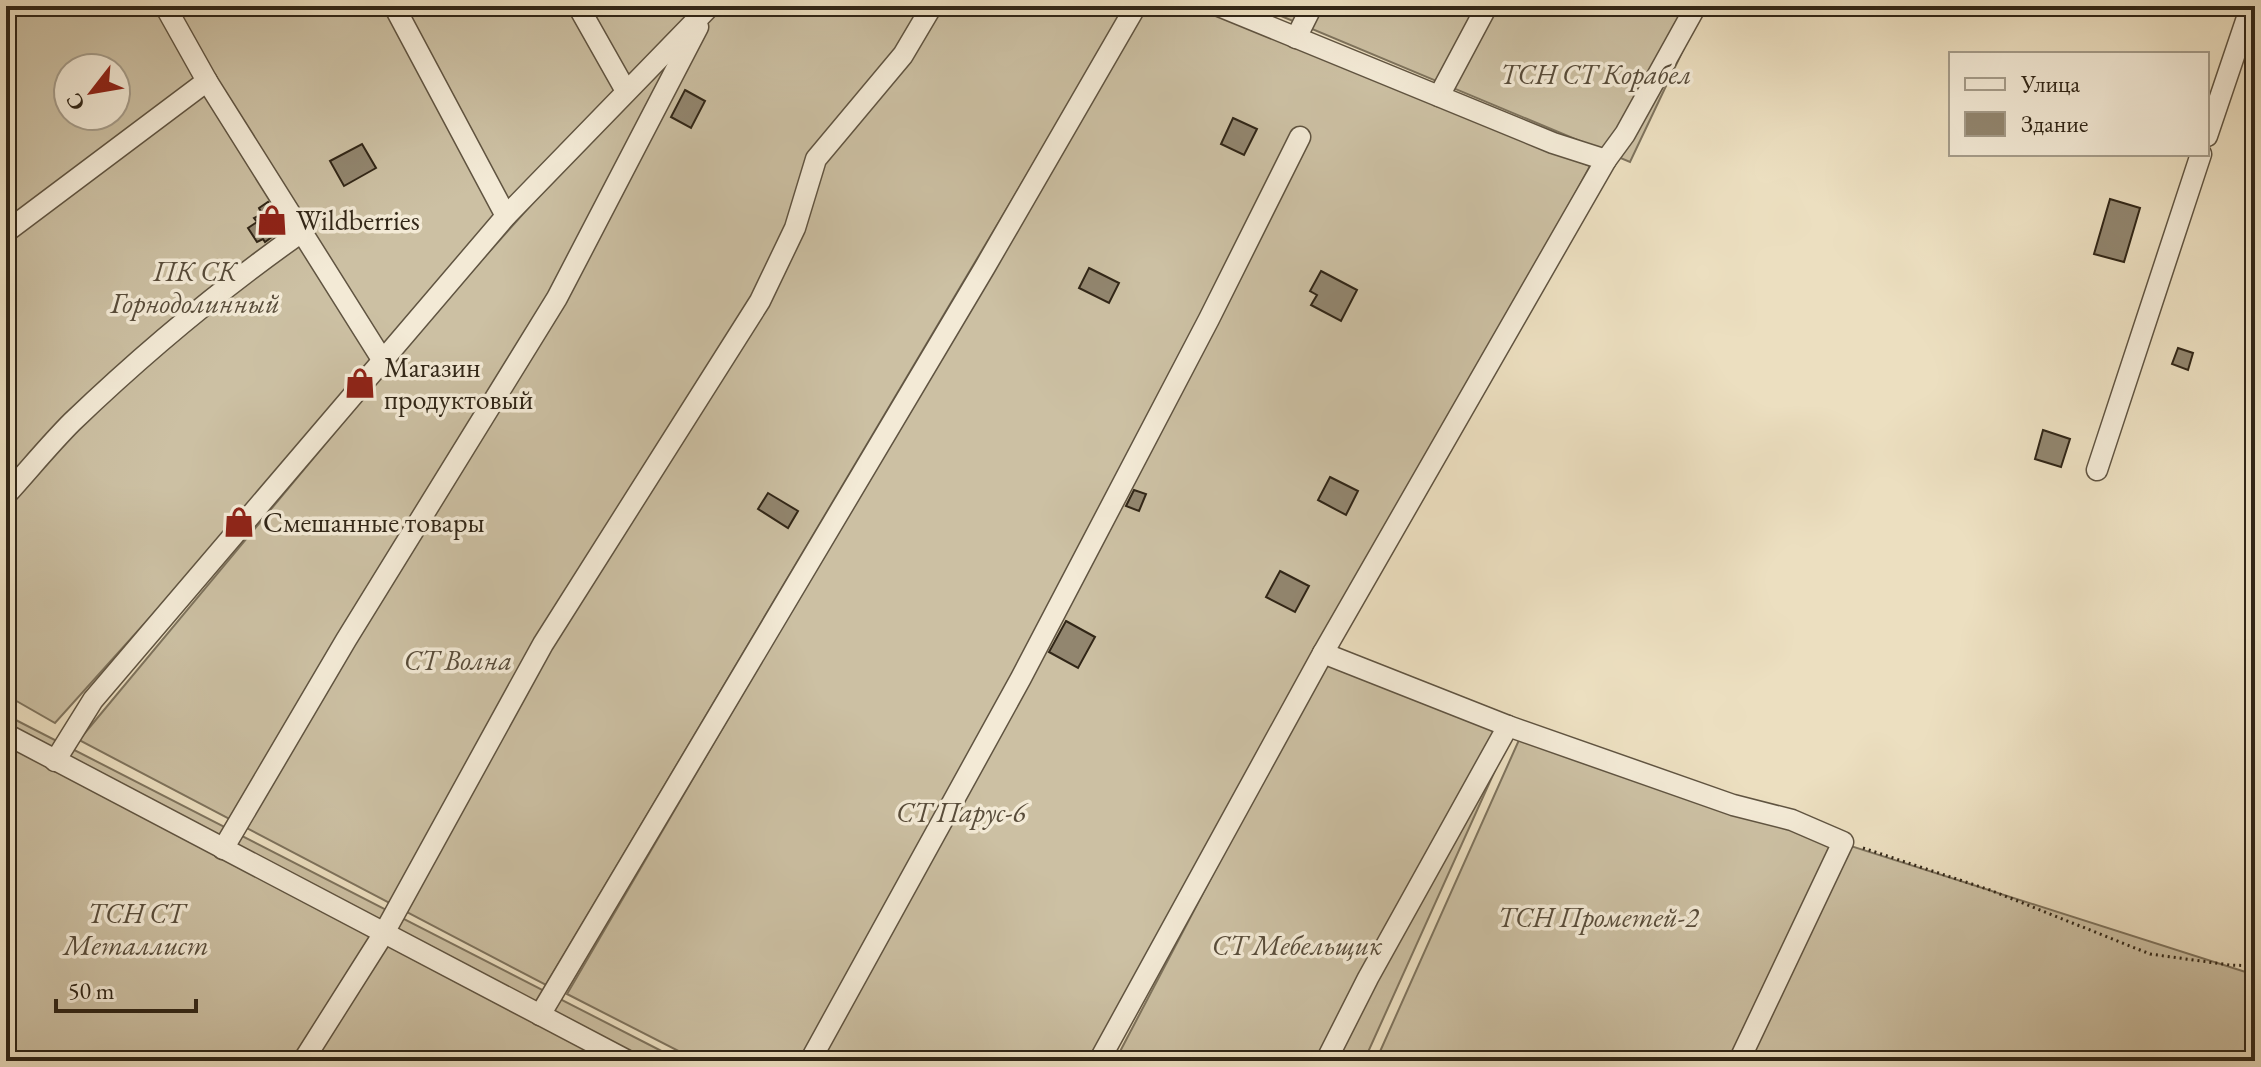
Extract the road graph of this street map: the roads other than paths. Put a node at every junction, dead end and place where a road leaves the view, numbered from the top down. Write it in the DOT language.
graph roads {
  1 [pos="165,6"];
  2 [pos="394,6"];
  3 [pos="578,6"];
  4 [pos="932,6"];
  5 [pos="1136,6"];
  6 [pos="1219,6"];
  7 [pos="1312,6"];
  8 [pos="1487,6"];
  9 [pos="1696,6"];
  10 [pos="2251,6"];
  11 [pos="709,8"];
  12 [pos="1296,38"];
  13 [pos="207,81"];
  14 [pos="626,91"];
  15 [pos="1439,96"];
  16 [pos="2209,130"];
  17 [pos="1300,137"];
  18 [pos="2200,156"];
  19 [pos="1606,160"];
  20 [pos="506,216"];
  21 [pos="303,231"];
  22 [pos="6,232"];
  23 [pos="383,361"];
  24 [pos="2097,470"];
  25 [pos="6,495"];
  26 [pos="1323,653"];
  27 [pos="1508,726"];
  28 [pos="6,734"];
  29 [pos="55,761"];
  30 [pos="223,849"];
  31 [pos="384,933"];
  32 [pos="540,1015"];
  33 [pos="303,1061"];
  34 [pos="628,1061"];
  35 [pos="810,1061"];
  36 [pos="1099,1061"];
  37 [pos="1326,1061"];
  38 [pos="1739,1061"];
  1 -- 13 [label="street"];
  2 -- 20 [label="street"];
  3 -- 14 [label="street"];
  4 -- 31 [label="street"];
  5 -- 32 [label="street"];
  6 -- 12 [label="street"];
  7 -- 12 [label="street"];
  8 -- 15 [label="street"];
  9 -- 19 [label="street"];
  10 -- 16 [label="street"];
  11 -- 14 [label="street"];
  11 -- 30 [label="street"];
  12 -- 15 [label="street"];
  13 -- 21 [label="street"];
  13 -- 22 [label="street"];
  14 -- 20 [label="street"];
  15 -- 19 [label="street"];
  17 -- 35 [label="street"];
  18 -- 24 [label="street"];
  19 -- 26 [label="street"];
  20 -- 23 [label="street"];
  21 -- 23 [label="street"];
  21 -- 25 [label="street"];
  23 -- 29 [label="street"];
  26 -- 27 [label="street"];
  26 -- 36 [label="street"];
  27 -- 37 [label="street"];
  27 -- 38 [label="street"];
  28 -- 29 [label="street"];
  29 -- 30 [label="street"];
  30 -- 31 [label="street"];
  31 -- 32 [label="street"];
  31 -- 33 [label="street"];
  32 -- 34 [label="street"];
}
